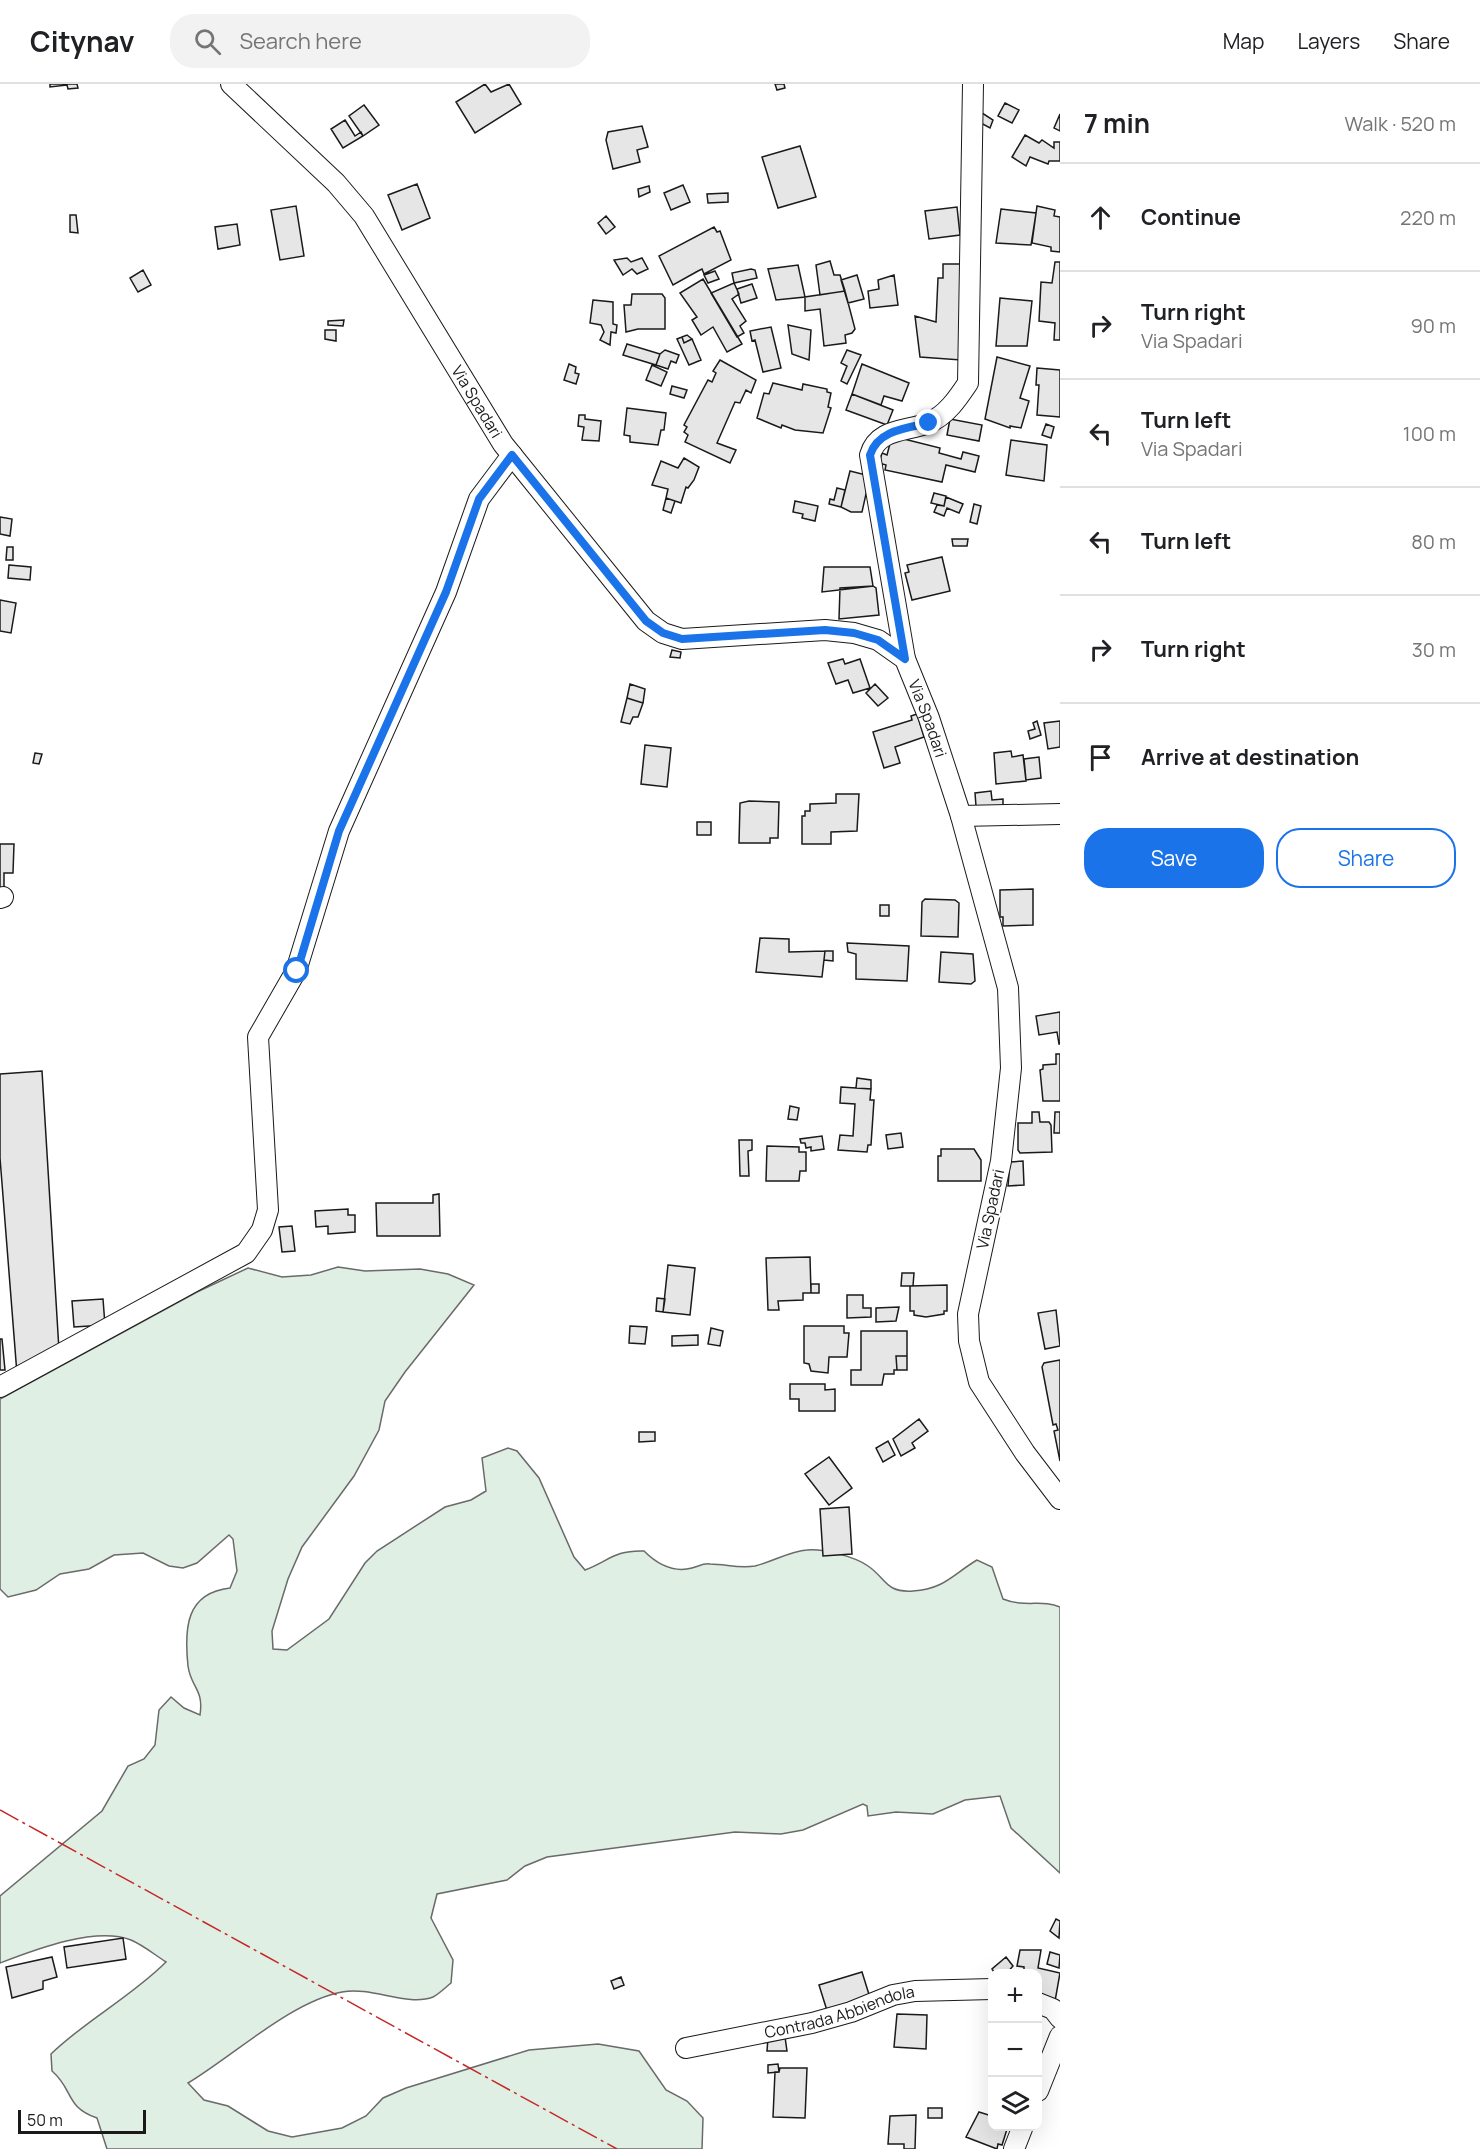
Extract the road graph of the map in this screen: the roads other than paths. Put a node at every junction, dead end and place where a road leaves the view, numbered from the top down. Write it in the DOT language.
graph roads {
  1 [pos="231,84"];
  2 [pos="973,84"];
  3 [pos="512,455"];
  4 [pos="905,659"];
  5 [pos="1060,814"];
  6 [pos="961,816"];
  7 [pos="0,1388"];
  8 [pos="1060,1499"];
  9 [pos="988,1989"];
  10 [pos="1042,2005"];
  11 [pos="1060,2018"];
  12 [pos="1060,2036"];
  13 [pos="686,2048"];
  14 [pos="1042,2081"];
  15 [pos="1021,2131"];
  16 [pos="1014,2149"];
  1 -- 3 [label="street, Via Spadari"];
  2 -- 4 [label="street"];
  3 -- 4 [label="street, Via Spadari"];
  3 -- 7 [label="street"];
  4 -- 6 [label="street, Via Spadari"];
  5 -- 6 [label="street"];
  6 -- 8 [label="street, Via Spadari"];
  9 -- 13 [label="street, Contrada Abbiendola"];
  10 -- 11 [label="street"];
  12 -- 14 [label="street"];
  15 -- 16 [label="street"];
}
